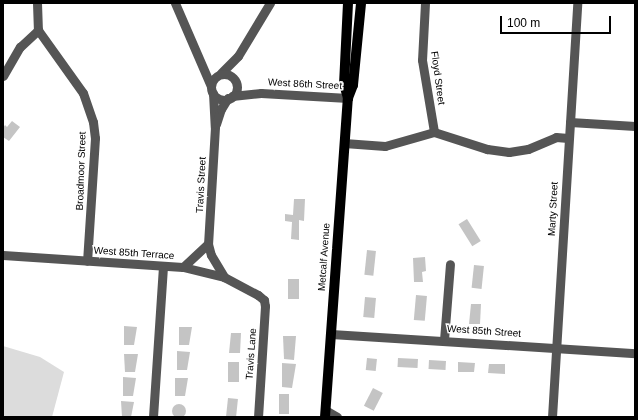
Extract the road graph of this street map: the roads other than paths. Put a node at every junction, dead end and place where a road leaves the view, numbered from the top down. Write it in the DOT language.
graph roads {
  1 [pos="37,3"];
  2 [pos="175,3"];
  3 [pos="270,3"];
  4 [pos="348,3"];
  5 [pos="361,3"];
  6 [pos="425,3"];
  7 [pos="577,3"];
  8 [pos="38,30"];
  9 [pos="238,56"];
  10 [pos="203,62"];
  11 [pos="220,74"];
  12 [pos="3,76"];
  13 [pos="235,82"];
  14 [pos="212,89"];
  15 [pos="261,93"];
  16 [pos="230,97"];
  17 [pos="348,98"];
  18 [pos="570,122"];
  19 [pos="635,126"];
  20 [pos="215,127"];
  21 [pos="434,132"];
  22 [pos="568,138"];
  23 [pos="344,143"];
  24 [pos="208,244"];
  25 [pos="3,255"];
  26 [pos="87,261"];
  27 [pos="450,264"];
  28 [pos="163,266"];
  29 [pos="183,267"];
  30 [pos="224,277"];
  31 [pos="258,295"];
  32 [pos="331,334"];
  33 [pos="444,340"];
  34 [pos="556,348"];
  35 [pos="635,353"];
  36 [pos="325,414"];
  37 [pos="153,417"];
  38 [pos="258,417"];
  39 [pos="337,417"];
  40 [pos="552,417"];
  1 -- 8 [label="street"];
  2 -- 10 [label="street, Travis Street"];
  3 -- 9 [label="street"];
  4 -- 17 [label="main road, Metcalf Avenue"];
  5 -- 17 [label="main road, Metcalf Avenue"];
  6 -- 21 [label="street, Floyd Street"];
  7 -- 18 [label="street, Marty Street"];
  8 -- 12 [label="street"];
  8 -- 26 [label="street, Broadmoor Street"];
  9 -- 11 [label="street"];
  9 -- 13 [label="street"];
  10 -- 11 [label="street, Travis Street"];
  10 -- 14 [label="street, Travis Street"];
  11 -- 13 [label="street"];
  11 -- 14 [label="street"];
  13 -- 15 [label="street, West 86th Street"];
  13 -- 16 [label="street"];
  14 -- 16 [label="street"];
  14 -- 20 [label="street, Travis Street"];
  15 -- 16 [label="street, West 86th Street"];
  15 -- 17 [label="street, West 86th Street"];
  16 -- 20 [label="street, Travis Street"];
  17 -- 23 [label="main road, Metcalf Avenue"];
  18 -- 19 [label="street"];
  18 -- 22 [label="street, Marty Street"];
  20 -- 24 [label="street, Travis Street"];
  21 -- 22 [label="street"];
  21 -- 23 [label="street"];
  22 -- 34 [label="street, Marty Street"];
  23 -- 32 [label="main road, Metcalf Avenue"];
  24 -- 29 [label="street"];
  24 -- 30 [label="street, Travis Street"];
  25 -- 26 [label="street, West 85th Terrace"];
  26 -- 28 [label="street, West 85th Terrace"];
  27 -- 33 [label="street"];
  28 -- 29 [label="street, West 85th Terrace"];
  28 -- 37 [label="street"];
  29 -- 30 [label="street, West 85th Terrace"];
  30 -- 31 [label="street, West 85th Terrace"];
  31 -- 38 [label="street, Travis Lane"];
  32 -- 33 [label="street, West 85th Street"];
  32 -- 36 [label="main road, Metcalf Avenue"];
  33 -- 34 [label="street, West 85th Street"];
  34 -- 35 [label="street, West 85th Street"];
  34 -- 40 [label="street, Marty Street"];
  36 -- 39 [label="street"];
}
